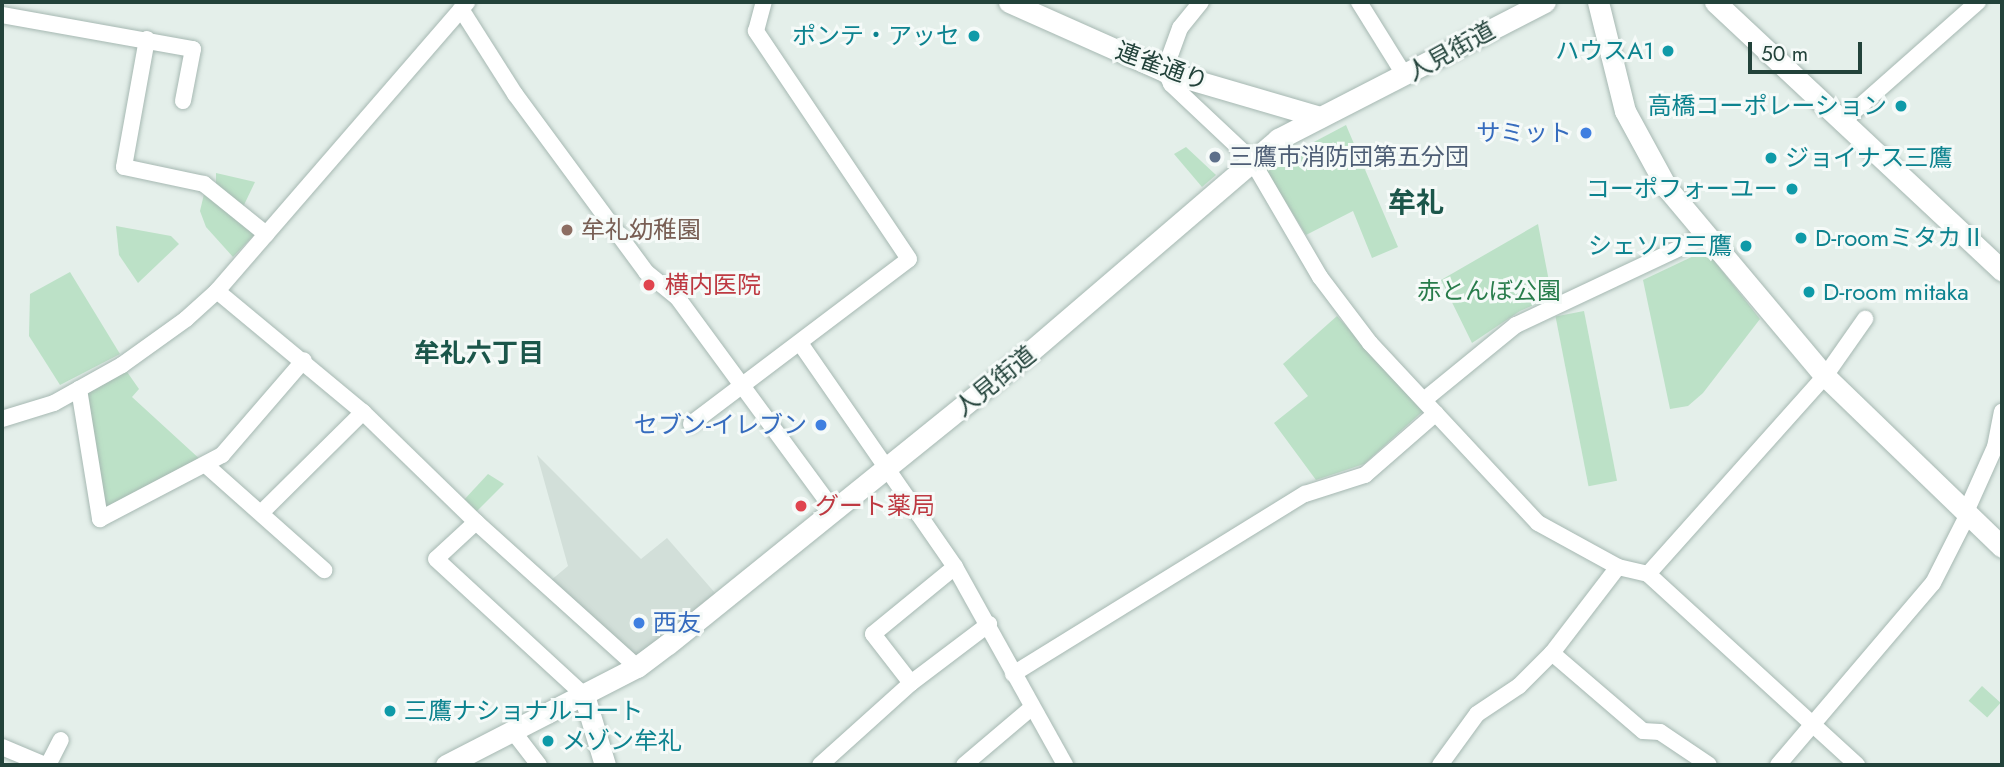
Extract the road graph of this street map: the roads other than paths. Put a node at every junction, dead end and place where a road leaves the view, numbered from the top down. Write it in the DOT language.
graph roads {
  1 [pos="764,2"];
  2 [pos="1009,2"];
  3 [pos="1201,2"];
  4 [pos="1359,2"];
  5 [pos="1545,2"];
  6 [pos="1598,2"];
  7 [pos="1714,2"];
  8 [pos="1978,2"];
  9 [pos="464,6"];
  10 [pos="2,15"];
  11 [pos="147,39"];
  12 [pos="1166,72"];
  13 [pos="1405,76"];
  14 [pos="183,101"];
  15 [pos="1320,117"];
  16 [pos="1841,123"];
  17 [pos="1251,159"];
  18 [pos="266,234"];
  19 [pos="1707,235"];
  20 [pos="2002,271"];
  21 [pos="217,291"];
  22 [pos="1865,319"];
  23 [pos="800,343"];
  24 [pos="304,360"];
  25 [pos="1825,376"];
  26 [pos="744,384"];
  27 [pos="79,389"];
  28 [pos="1424,400"];
  29 [pos="363,412"];
  30 [pos="1436,412"];
  31 [pos="2002,412"];
  32 [pos="2,419"];
  33 [pos="691,424"];
  34 [pos="207,466"];
  35 [pos="888,467"];
  36 [pos="833,509"];
  37 [pos="262,512"];
  38 [pos="1966,515"];
  39 [pos="475,522"];
  40 [pos="2002,547"];
  41 [pos="955,567"];
  42 [pos="1618,567"];
  43 [pos="324,570"];
  44 [pos="1648,574"];
  45 [pos="989,624"];
  46 [pos="1552,653"];
  47 [pos="637,667"];
  48 [pos="1013,674"];
  49 [pos="911,683"];
  50 [pos="584,695"];
  51 [pos="1030,709"];
  52 [pos="1813,721"];
  53 [pos="512,730"];
  54 [pos="61,740"];
  55 [pos="2,747"];
  56 [pos="46,765"];
  57 [pos="446,765"];
  58 [pos="539,765"];
  59 [pos="605,765"];
  60 [pos="820,765"];
  61 [pos="964,765"];
  62 [pos="1065,765"];
  63 [pos="1440,765"];
  64 [pos="1709,765"];
  65 [pos="1778,765"];
  66 [pos="1857,765"];
  1 -- 23 [label="street"];
  2 -- 12 [label="main road, 連雀通り"];
  3 -- 12 [label="street"];
  4 -- 13 [label="street"];
  5 -- 13 [label="main road, 人見街道"];
  6 -- 19 [label="main road"];
  7 -- 16 [label="main road"];
  8 -- 16 [label="street"];
  9 -- 18 [label="street"];
  9 -- 26 [label="street"];
  10 -- 11 [label="street"];
  11 -- 14 [label="street"];
  11 -- 18 [label="street"];
  12 -- 15 [label="main road, 連雀通り"];
  12 -- 17 [label="street"];
  13 -- 15 [label="main road, 人見街道"];
  15 -- 17 [label="main road, 人見街道"];
  16 -- 20 [label="main road"];
  17 -- 28 [label="street"];
  17 -- 35 [label="main road, 人見街道"];
  18 -- 21 [label="street"];
  19 -- 25 [label="main road"];
  19 -- 28 [label="street"];
  21 -- 24 [label="street"];
  21 -- 27 [label="street"];
  22 -- 25 [label="street"];
  23 -- 26 [label="street"];
  23 -- 35 [label="street"];
  24 -- 29 [label="street"];
  24 -- 34 [label="street"];
  25 -- 38 [label="main road"];
  25 -- 44 [label="street"];
  26 -- 33 [label="street"];
  26 -- 36 [label="street"];
  27 -- 32 [label="street"];
  27 -- 34 [label="street"];
  28 -- 30 [label="street"];
  29 -- 37 [label="street"];
  29 -- 39 [label="street"];
  30 -- 42 [label="street"];
  30 -- 48 [label="street"];
  31 -- 38 [label="street"];
  34 -- 37 [label="street"];
  35 -- 36 [label="main road, 人見街道"];
  35 -- 41 [label="street"];
  36 -- 47 [label="main road, 人見街道"];
  37 -- 43 [label="street"];
  38 -- 40 [label="main road"];
  38 -- 52 [label="street"];
  39 -- 47 [label="street"];
  39 -- 50 [label="street"];
  41 -- 45 [label="street"];
  41 -- 49 [label="street"];
  42 -- 44 [label="street"];
  42 -- 46 [label="street"];
  44 -- 52 [label="street"];
  45 -- 48 [label="street"];
  45 -- 49 [label="street"];
  46 -- 63 [label="street"];
  46 -- 64 [label="street"];
  47 -- 50 [label="main road, 人見街道"];
  48 -- 51 [label="street"];
  49 -- 60 [label="street"];
  50 -- 53 [label="main road, 人見街道"];
  50 -- 59 [label="main road"];
  51 -- 61 [label="street"];
  51 -- 62 [label="street"];
  52 -- 65 [label="street"];
  52 -- 66 [label="street"];
  53 -- 57 [label="main road, 人見街道"];
  53 -- 58 [label="street"];
  54 -- 56 [label="street"];
  55 -- 56 [label="street"];
}
